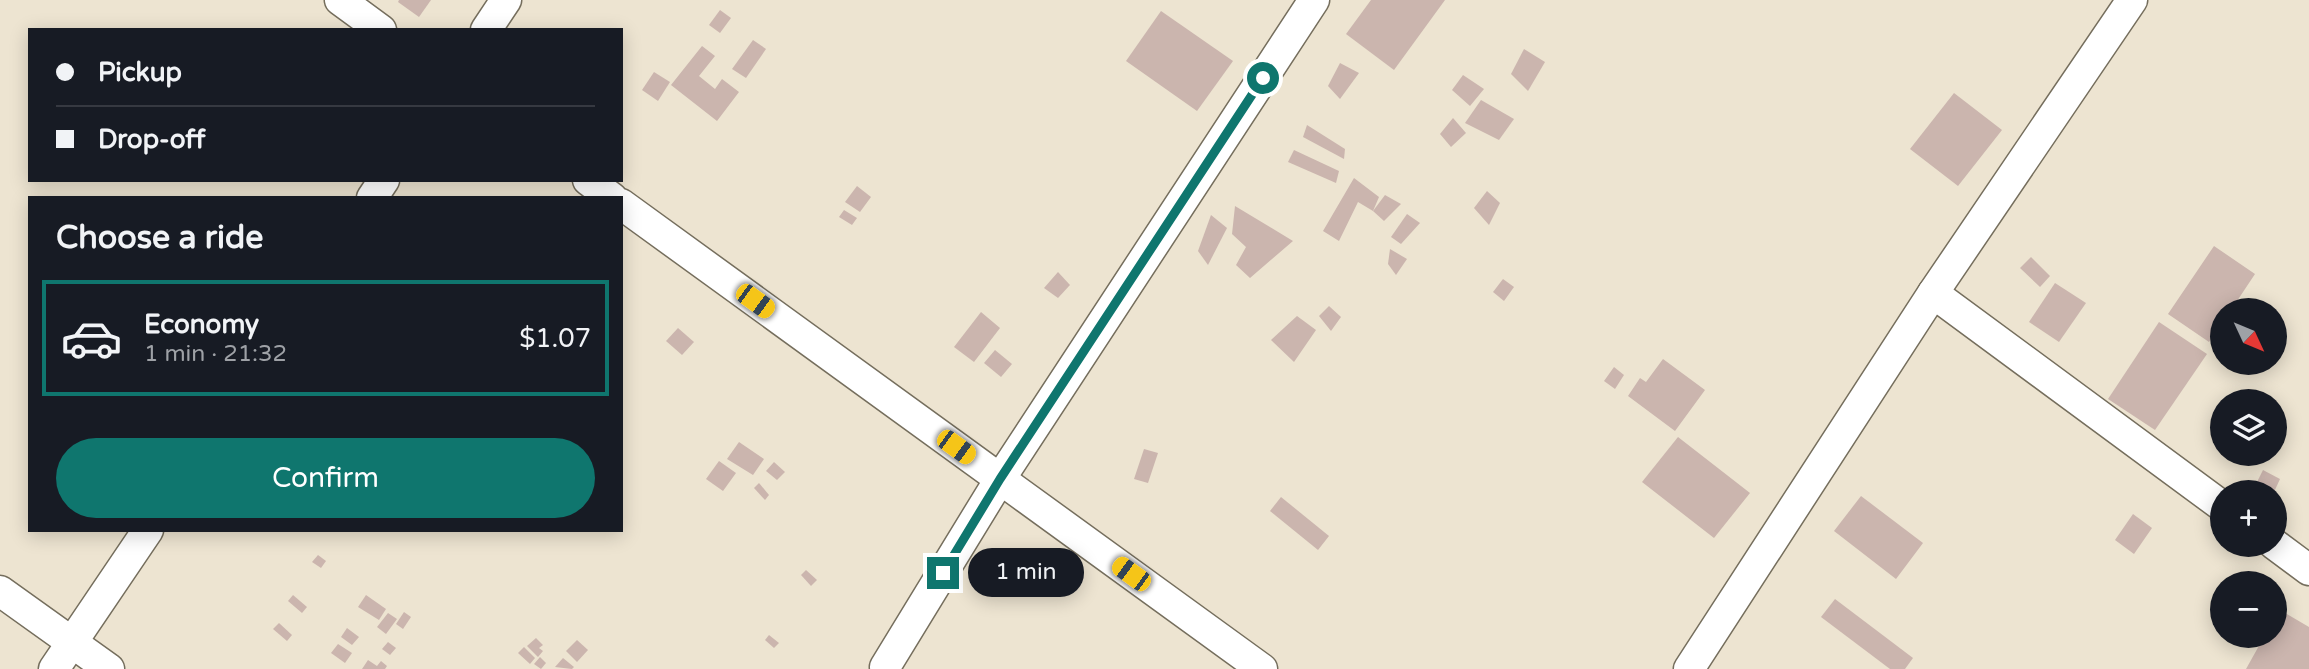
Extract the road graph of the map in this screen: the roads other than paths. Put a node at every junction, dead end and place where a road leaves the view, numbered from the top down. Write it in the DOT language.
graph roads {
  1 [pos="340,0"];
  2 [pos="506,0"];
  3 [pos="1314,0"];
  4 [pos="2132,0"];
  5 [pos="378,28"];
  6 [pos="487,28"];
  7 [pos="591,182"];
  8 [pos="609,196"];
  9 [pos="623,205"];
  10 [pos="1933,293"];
  11 [pos="1000,479"];
  12 [pos="2210,497"];
  13 [pos="147,532"];
  14 [pos="2287,554"];
  15 [pos="2309,570"];
  16 [pos="0,591"];
  17 [pos="72,642"];
  18 [pos="885,667"];
  19 [pos="54,669"];
  20 [pos="109,669"];
  21 [pos="1262,669"];
  22 [pos="1689,669"];
  1 -- 5 [label="street"];
  2 -- 6 [label="street"];
  3 -- 11 [label="street"];
  4 -- 10 [label="street"];
  7 -- 8 [label="street"];
  9 -- 11 [label="street"];
  10 -- 12 [label="street"];
  10 -- 22 [label="street"];
  11 -- 18 [label="street"];
  11 -- 21 [label="street"];
  13 -- 17 [label="street"];
  14 -- 15 [label="street"];
  16 -- 17 [label="street"];
  17 -- 19 [label="street"];
  17 -- 20 [label="street"];
}
